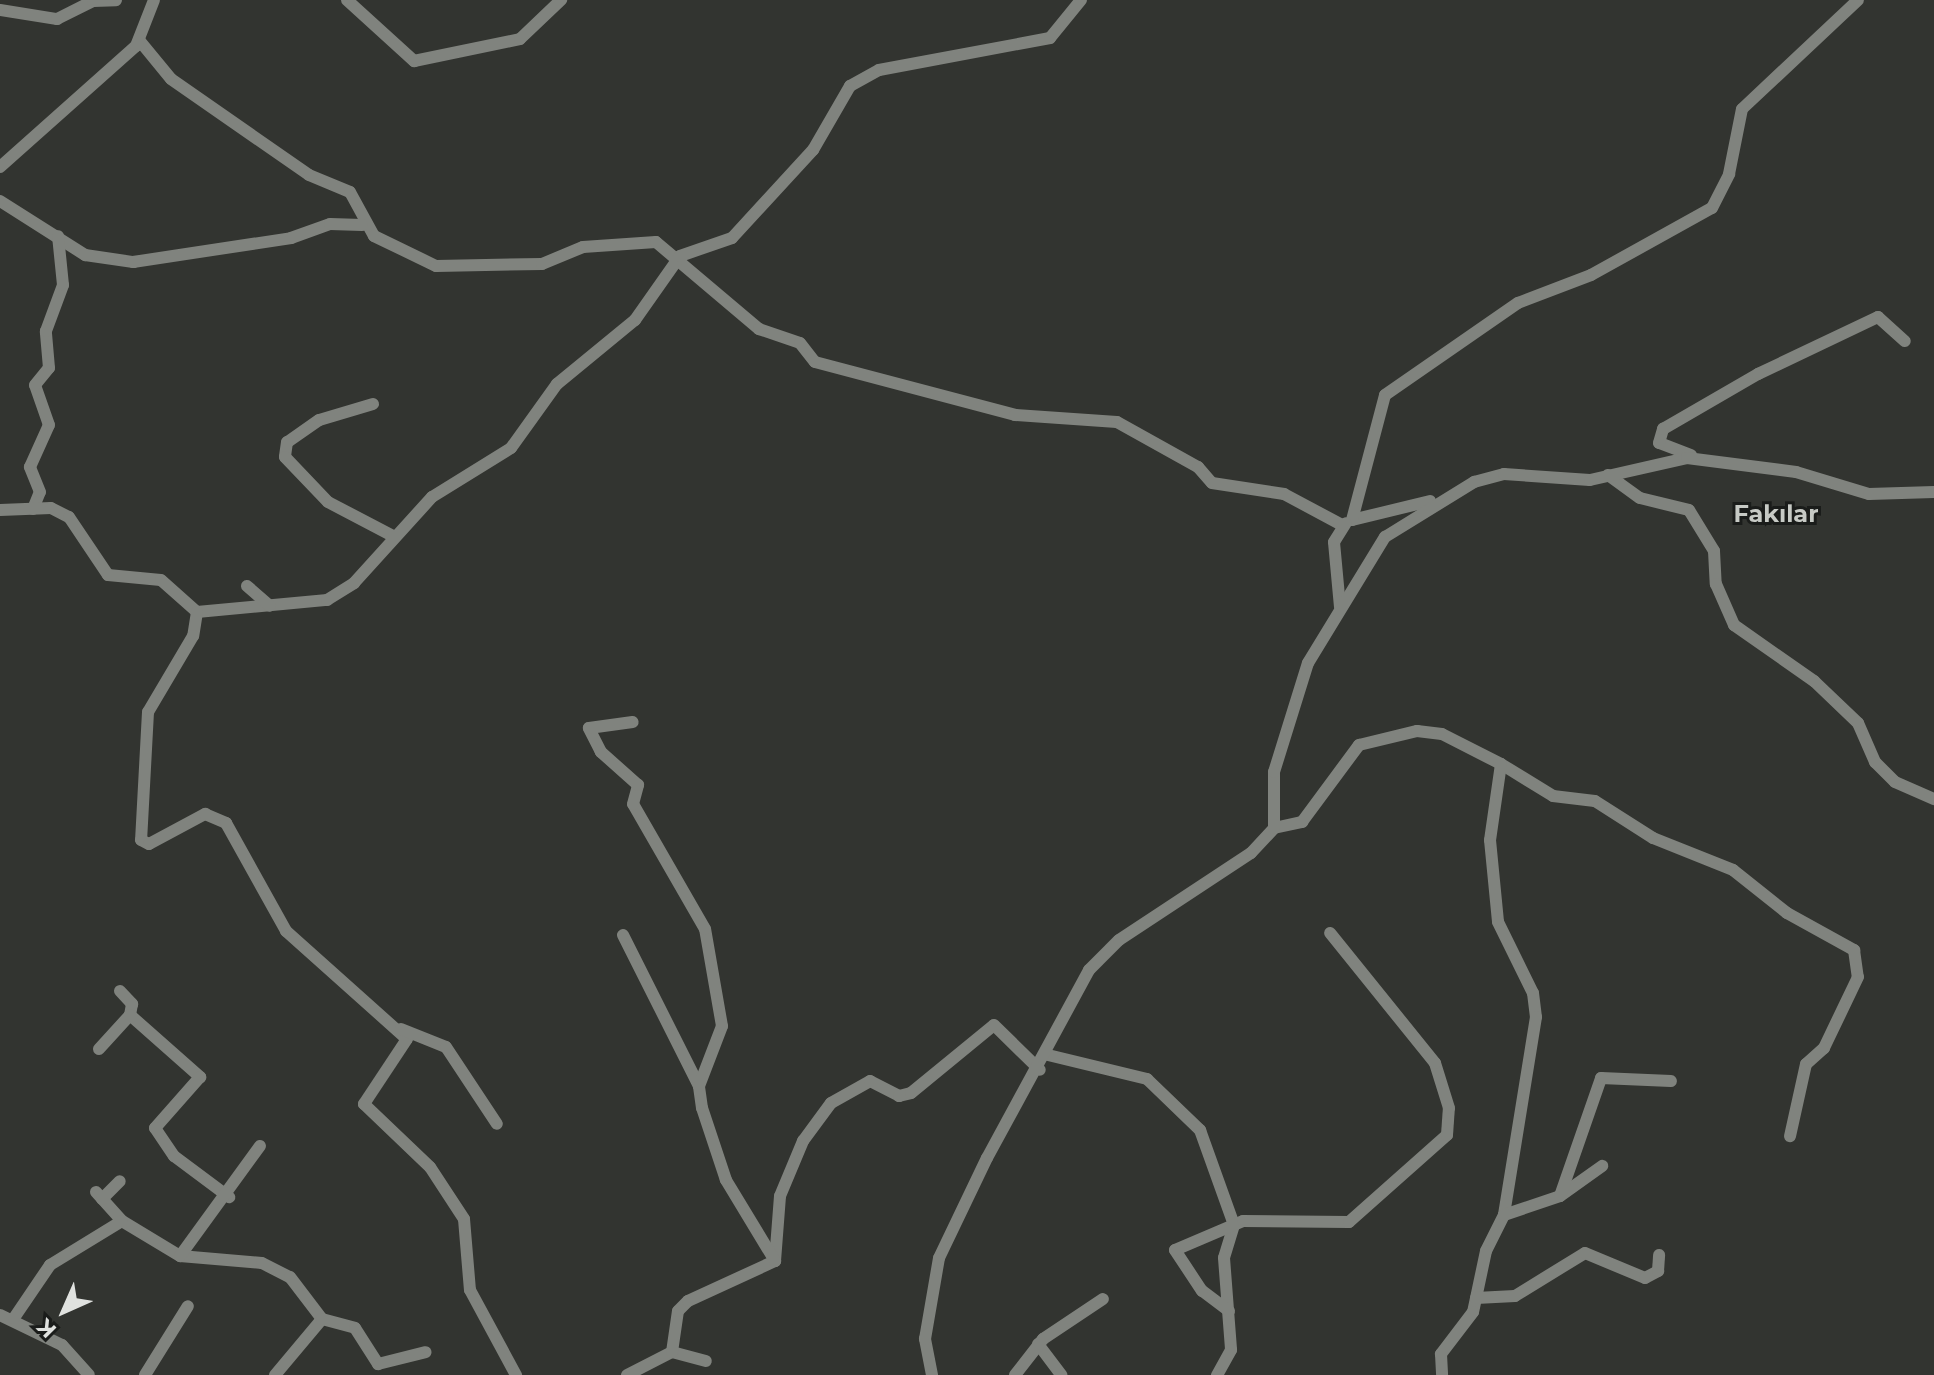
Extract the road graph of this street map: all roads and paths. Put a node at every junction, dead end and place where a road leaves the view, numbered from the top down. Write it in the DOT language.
graph roads {
  1 [pos="116,0"];
  2 [pos="154,0"];
  3 [pos="347,0"];
  4 [pos="561,0"];
  5 [pos="1081,0"];
  6 [pos="1858,0"];
  7 [pos="0,10"];
  8 [pos="139,40"];
  9 [pos="0,167"];
  10 [pos="0,201"];
  11 [pos="362,225"];
  12 [pos="58,236"];
  13 [pos="680,256"];
  14 [pos="1905,341"];
  15 [pos="373,404"];
  16 [pos="1699,458"];
  17 [pos="1608,475"];
  18 [pos="1934,492"];
  19 [pos="1447,497"];
  20 [pos="33,509"];
  21 [pos="0,510"];
  22 [pos="1347,522"];
  23 [pos="393,536"];
  24 [pos="247,586"];
  25 [pos="270,606"];
  26 [pos="1340,607"];
  27 [pos="197,612"];
  28 [pos="633,722"];
  29 [pos="1501,764"];
  30 [pos="1934,799"];
  31 [pos="1274,828"];
  32 [pos="1330,933"];
  33 [pos="623,935"];
  34 [pos="120,991"];
  35 [pos="130,1015"];
  36 [pos="394,1027"];
  37 [pos="99,1049"];
  38 [pos="1048,1055"];
  39 [pos="1040,1070"];
  40 [pos="1671,1081"];
  41 [pos="699,1086"];
  42 [pos="497,1124"];
  43 [pos="1790,1136"];
  44 [pos="260,1146"];
  45 [pos="1602,1166"];
  46 [pos="120,1181"];
  47 [pos="1560,1196"];
  48 [pos="229,1197"];
  49 [pos="1504,1215"];
  50 [pos="122,1221"];
  51 [pos="1234,1225"];
  52 [pos="1659,1255"];
  53 [pos="180,1256"];
  54 [pos="775,1261"];
  55 [pos="1476,1298"];
  56 [pos="1103,1299"];
  57 [pos="188,1306"];
  58 [pos="1229,1311"];
  59 [pos="0,1315"];
  60 [pos="14,1318"];
  61 [pos="322,1319"];
  62 [pos="1038,1344"];
  63 [pos="426,1352"];
  64 [pos="672,1352"];
  65 [pos="706,1361"];
  66 [pos="381,1370"];
  67 [pos="89,1375"];
  68 [pos="145,1375"];
  69 [pos="275,1375"];
  70 [pos="516,1375"];
  71 [pos="627,1375"];
  72 [pos="932,1375"];
  73 [pos="1015,1375"];
  74 [pos="1061,1375"];
  75 [pos="1217,1375"];
  76 [pos="1442,1375"];
  1 -- 7 [label="street"];
  2 -- 8 [label="street"];
  3 -- 4 [label="street"];
  5 -- 13 [label="street"];
  6 -- 22 [label="street"];
  8 -- 9 [label="street"];
  8 -- 11 [label="street"];
  10 -- 12 [label="street"];
  11 -- 12 [label="street"];
  11 -- 13 [label="street"];
  12 -- 20 [label="street"];
  13 -- 22 [label="street"];
  13 -- 23 [label="street"];
  14 -- 16 [label="street"];
  15 -- 23 [label="street"];
  16 -- 17 [label="street"];
  16 -- 18 [label="street"];
  17 -- 19 [label="street"];
  17 -- 30 [label="street"];
  19 -- 22 [label="street"];
  19 -- 26 [label="street"];
  20 -- 21 [label="street"];
  20 -- 27 [label="street"];
  22 -- 26 [label="street"];
  23 -- 25 [label="street"];
  24 -- 25 [label="street"];
  25 -- 27 [label="street"];
  26 -- 31 [label="street"];
  27 -- 36 [label="street"];
  28 -- 41 [label="street"];
  29 -- 31 [label="street"];
  29 -- 43 [label="street"];
  29 -- 49 [label="street"];
  31 -- 38 [label="street"];
  32 -- 51 [label="street"];
  33 -- 41 [label="street"];
  34 -- 35 [label="street"];
  35 -- 37 [label="street"];
  35 -- 48 [label="street"];
  36 -- 42 [label="street"];
  36 -- 70 [label="street"];
  38 -- 39 [label="street"];
  38 -- 51 [label="street"];
  39 -- 54 [label="street"];
  39 -- 72 [label="street"];
  40 -- 47 [label="street"];
  41 -- 54 [label="street"];
  44 -- 48 [label="street"];
  45 -- 47 [label="street"];
  46 -- 50 [label="street"];
  47 -- 49 [label="street"];
  48 -- 53 [label="street"];
  49 -- 55 [label="street"];
  50 -- 53 [label="street"];
  50 -- 60 [label="street"];
  51 -- 58 [label="street"];
  51 -- 58 [label="street"];
  52 -- 55 [label="street"];
  53 -- 61 [label="street"];
  54 -- 64 [label="street"];
  55 -- 76 [label="street"];
  56 -- 62 [label="street"];
  57 -- 68 [label="street"];
  58 -- 75 [label="street"];
  59 -- 60 [label="street"];
  60 -- 67 [label="street"];
  61 -- 66 [label="street"];
  61 -- 69 [label="street"];
  62 -- 73 [label="street"];
  62 -- 74 [label="street"];
  63 -- 66 [label="street"];
  64 -- 65 [label="street"];
  64 -- 71 [label="street"];
}
